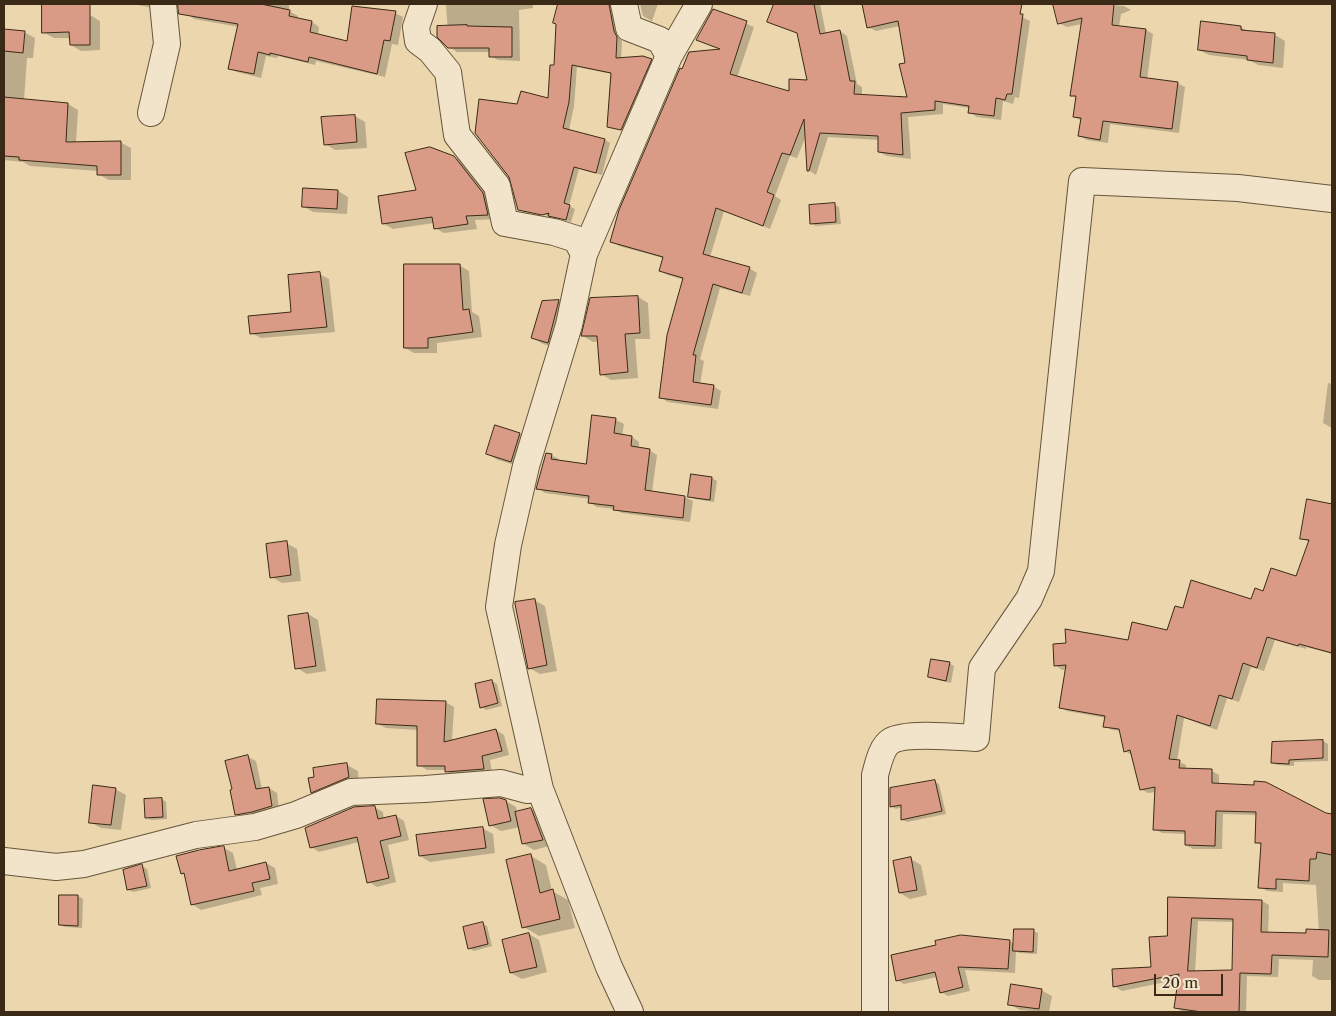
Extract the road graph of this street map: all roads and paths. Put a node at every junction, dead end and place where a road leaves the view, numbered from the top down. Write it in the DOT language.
graph roads {
  1 [pos="163,4"];
  2 [pos="424,4"];
  3 [pos="624,4"];
  4 [pos="699,4"];
  5 [pos="669,56"];
  6 [pos="152,113"];
  7 [pos="1332,199"];
  8 [pos="584,254"];
  9 [pos="540,789"];
  10 [pos="4,861"];
  11 [pos="630,1012"];
  12 [pos="875,1012"];
  1 -- 6 [label="street"];
  2 -- 8 [label="street"];
  3 -- 5 [label="street"];
  4 -- 5 [label="street"];
  5 -- 8 [label="street"];
  7 -- 12 [label="street"];
  8 -- 9 [label="street"];
  9 -- 10 [label="street"];
  9 -- 11 [label="street"];
}
